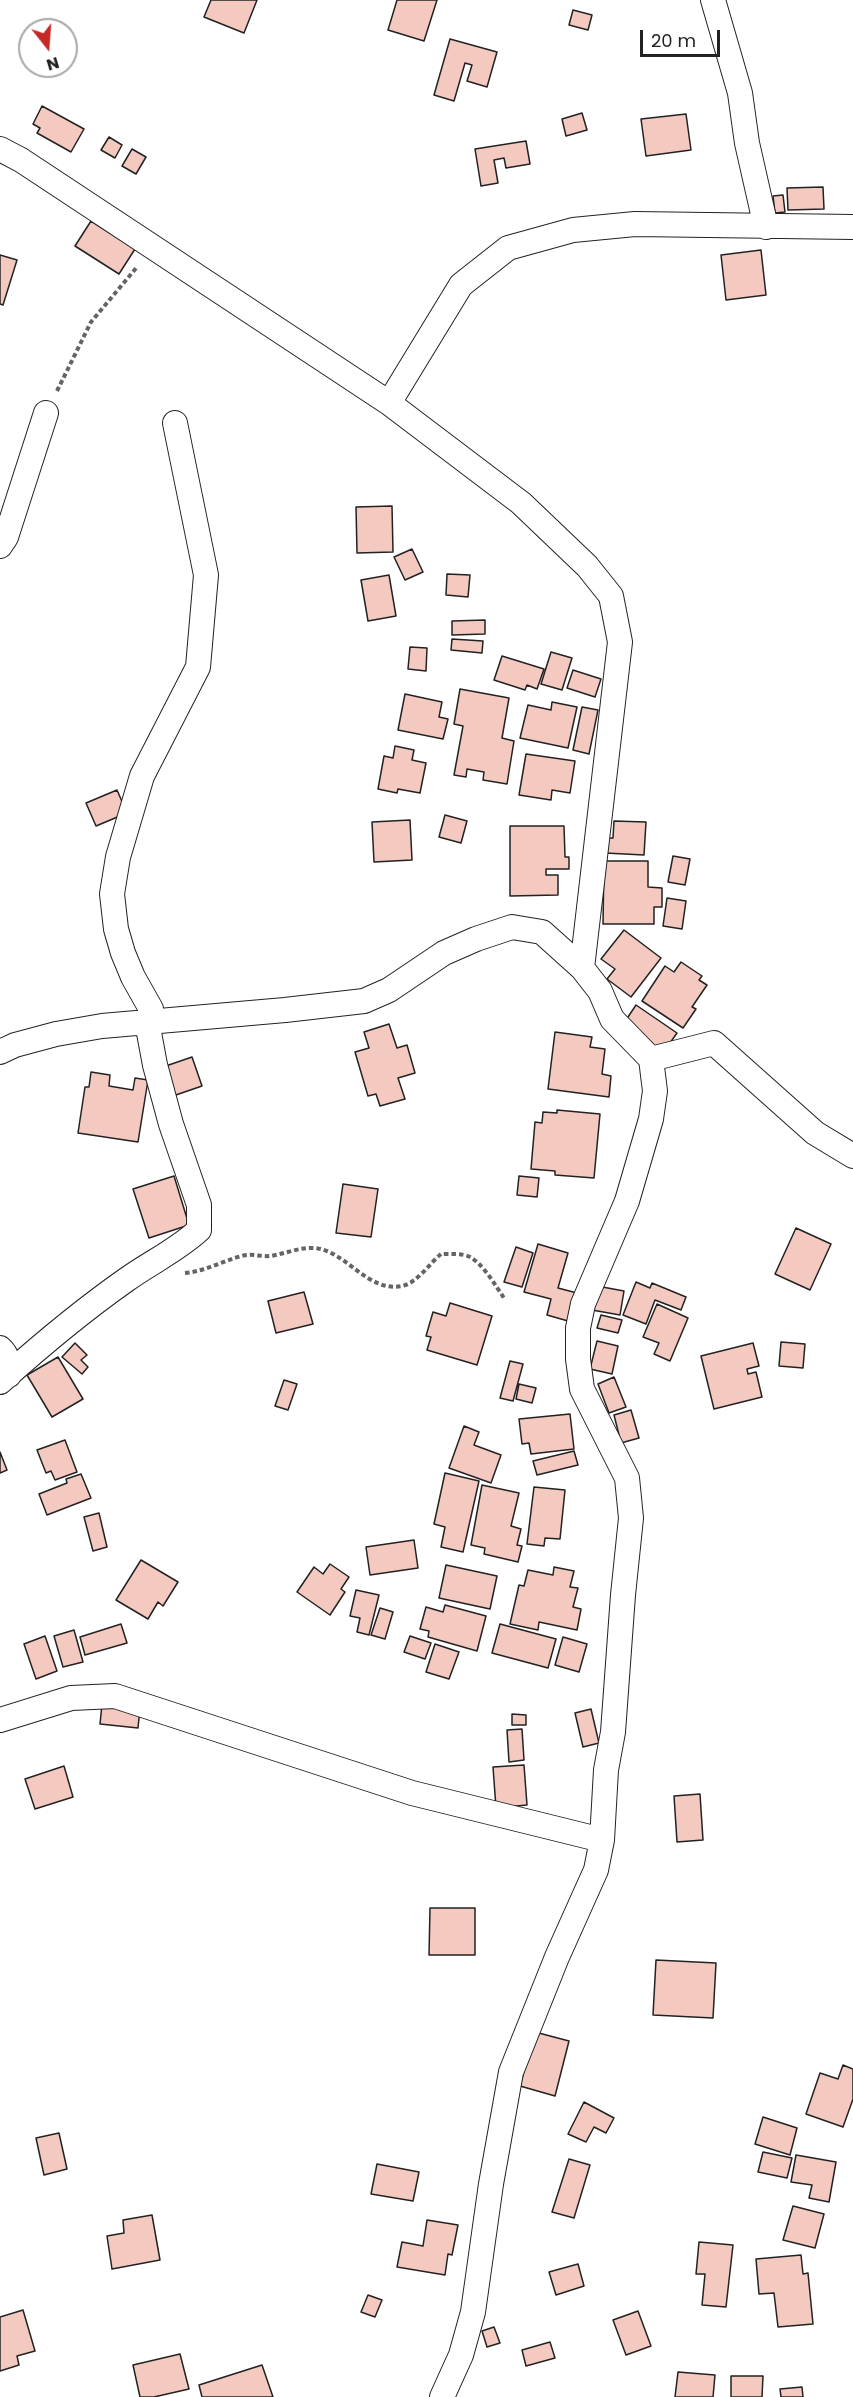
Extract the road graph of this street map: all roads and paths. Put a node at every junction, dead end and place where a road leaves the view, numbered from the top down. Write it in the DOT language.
graph roads {
  1 [pos="713,0"];
  2 [pos="0,149"];
  3 [pos="766,227"];
  4 [pos="853,227"];
  5 [pos="154,247"];
  6 [pos="389,403"];
  7 [pos="46,413"];
  8 [pos="175,423"];
  9 [pos="0,546"];
  10 [pos="582,968"];
  11 [pos="147,1022"];
  12 [pos="0,1052"];
  13 [pos="651,1059"];
  14 [pos="853,1156"];
  15 [pos="181,1273"];
  16 [pos="504,1298"];
  17 [pos="0,1348"];
  18 [pos="4,1378"];
  19 [pos="0,1720"];
  20 [pos="602,1840"];
  21 [pos="442,2397"];
  1 -- 3 [label="street"];
  2 -- 5 [label="street"];
  3 -- 4 [label="street"];
  3 -- 6 [label="street"];
  5 -- 6 [label="street"];
  5 -- 7 [label="path"];
  6 -- 10 [label="street"];
  7 -- 9 [label="street"];
  8 -- 11 [label="street"];
  10 -- 11 [label="street"];
  10 -- 13 [label="street"];
  11 -- 12 [label="street"];
  11 -- 18 [label="street"];
  13 -- 14 [label="street"];
  13 -- 20 [label="street"];
  15 -- 16 [label="path"];
  17 -- 18 [label="street"];
  19 -- 20 [label="street"];
  20 -- 21 [label="street"];
}
